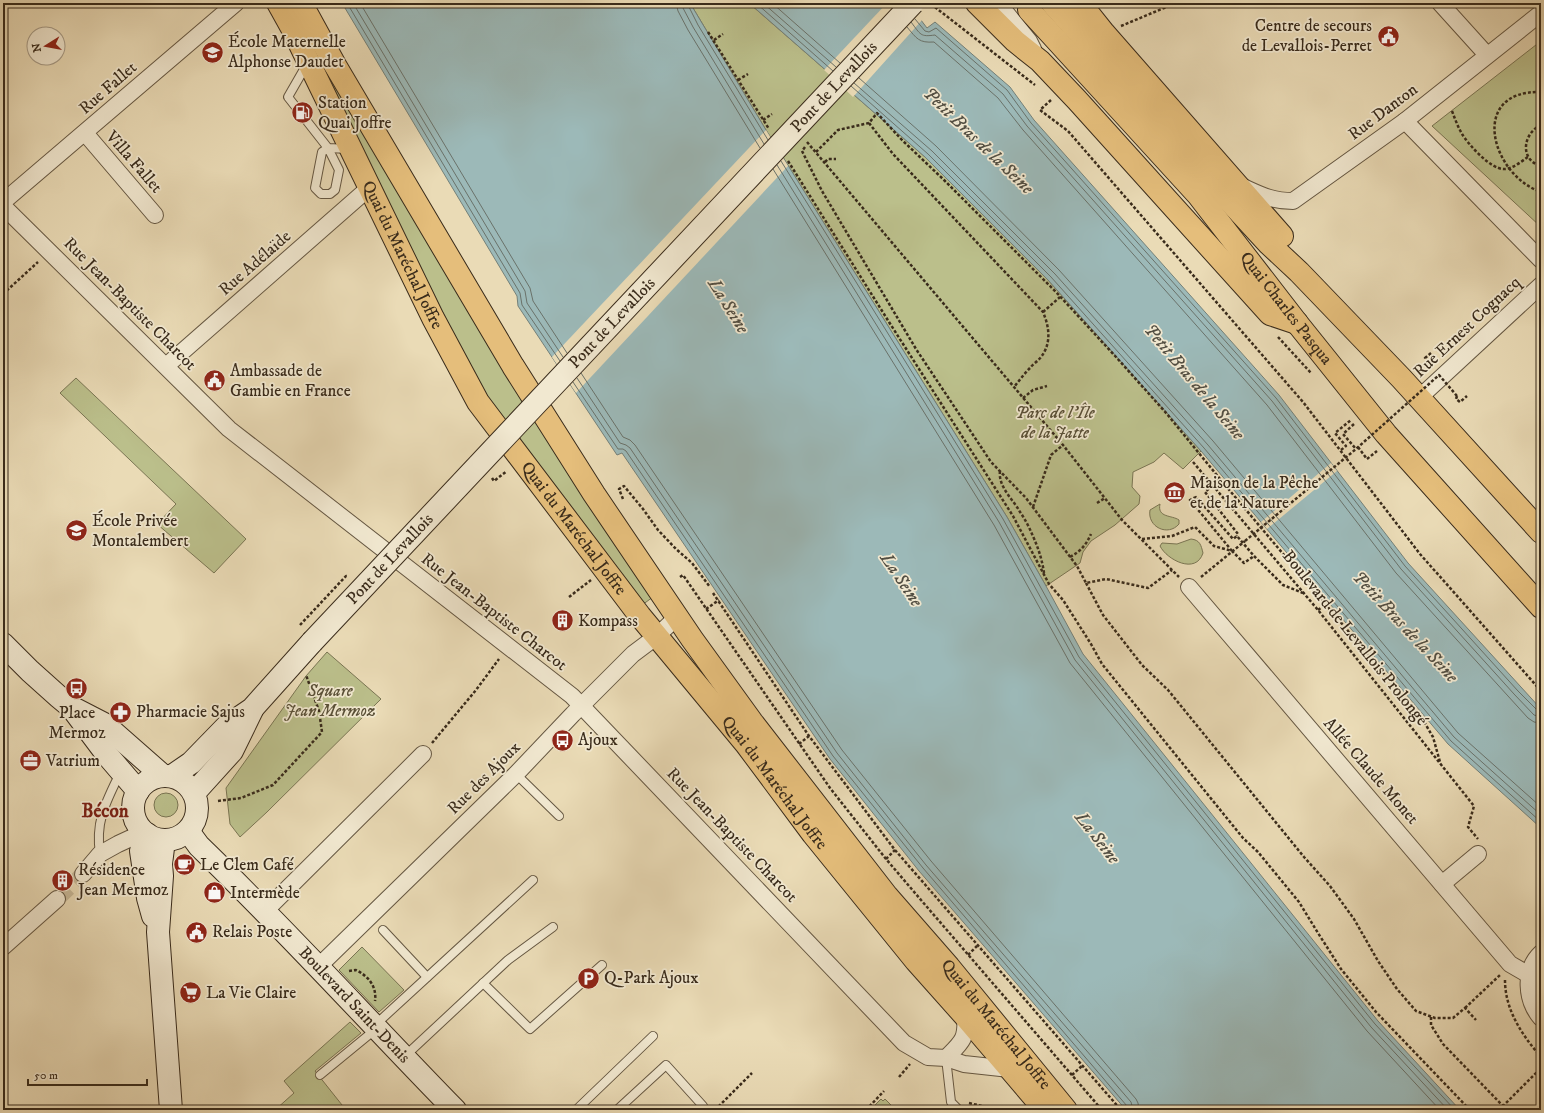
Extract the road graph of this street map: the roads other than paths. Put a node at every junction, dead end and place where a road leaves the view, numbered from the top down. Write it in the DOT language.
graph roads {
  1 [pos="236,3"];
  2 [pos="278,3"];
  3 [pos="301,3"];
  4 [pos="913,3"];
  5 [pos="976,3"];
  6 [pos="998,3"];
  7 [pos="1052,3"];
  8 [pos="1080,3"];
  9 [pos="1440,3"];
  10 [pos="1029,10"];
  11 [pos="1541,12"];
  12 [pos="1487,54"];
  13 [pos="1040,60"];
  14 [pos="308,61"];
  15 [pos="1405,121"];
  16 [pos="85,133"];
  17 [pos="328,148"];
  18 [pos="351,149"];
  19 [pos="1236,184"];
  20 [pos="370,187"];
  21 [pos="3,202"];
  22 [pos="3,206"];
  23 [pos="155,215"];
  24 [pos="1541,260"];
  25 [pos="1299,272"];
  26 [pos="1541,285"];
  27 [pos="1297,323"];
  28 [pos="166,366"];
  29 [pos="1419,398"];
  30 [pos="1541,532"];
  31 [pos="1189,587"];
  32 [pos="1541,607"];
  33 [pos="677,617"];
  34 [pos="657,636"];
  35 [pos="3,644"];
  36 [pos="71,706"];
  37 [pos="581,706"];
  38 [pos="252,709"];
  39 [pos="423,754"];
  40 [pos="121,772"];
  41 [pos="516,774"];
  42 [pos="167,775"];
  43 [pos="138,791"];
  44 [pos="194,793"];
  45 [pos="559,816"];
  46 [pos="188,832"];
  47 [pos="152,836"];
  48 [pos="100,854"];
  49 [pos="1478,854"];
  50 [pos="83,874"];
  51 [pos="533,880"];
  52 [pos="1442,884"];
  53 [pos="56,899"];
  54 [pos="264,912"];
  55 [pos="553,927"];
  56 [pos="383,930"];
  57 [pos="3,947"];
  58 [pos="1541,953"];
  59 [pos="602,965"];
  60 [pos="318,967"];
  61 [pos="1529,975"];
  62 [pos="427,977"];
  63 [pos="483,983"];
  64 [pos="965,1016"];
  65 [pos="1541,1018"];
  66 [pos="375,1027"];
  67 [pos="653,1036"];
  68 [pos="404,1058"];
  69 [pos="946,1058"];
  70 [pos="1010,1069"];
  71 [pos="320,1075"];
  72 [pos="703,1106"];
  73 [pos="171,1110"];
  74 [pos="455,1110"];
  75 [pos="576,1110"];
  76 [pos="617,1110"];
  77 [pos="959,1110"];
  78 [pos="1045,1110"];
  79 [pos="1066,1110"];
  1 -- 16 [label="street, Rue Fallet"];
  2 -- 14 [label="main road, Quai du Maréchal Joffre"];
  3 -- 33 [label="main road, Quai du Maréchal Joffre"];
  4 -- 38 [label="main road, Pont de Levallois, bridge"];
  5 -- 13 [label="main road"];
  6 -- 13 [label="street"];
  7 -- 25 [label="main road, Quai Charles Pasqua"];
  8 -- 19 [label="main road"];
  9 -- 12 [label="street"];
  10 -- 27 [label="main road, Quai Charles Pasqua"];
  11 -- 12 [label="street, Rue Danton"];
  12 -- 15 [label="street, Rue Danton"];
  13 -- 27 [label="main road"];
  14 -- 17 [label="lane"];
  14 -- 18 [label="main road, Quai du Maréchal Joffre"];
  15 -- 19 [label="street, Rue Danton"];
  15 -- 24 [label="street"];
  16 -- 21 [label="street, Rue Fallet"];
  16 -- 23 [label="street, Villa Fallet"];
  17 -- 17 [label="lane"];
  17 -- 18 [label="lane"];
  18 -- 20 [label="main road, Quai du Maréchal Joffre"];
  19 -- 25 [label="main road"];
  20 -- 28 [label="street, Rue Adélaïde"];
  20 -- 34 [label="main road, Quai du Maréchal Joffre"];
  22 -- 28 [label="street, Rue Jean-Baptiste Charcot"];
  25 -- 29 [label="main road, Quai Charles Pasqua"];
  26 -- 29 [label="street, Rue Ernest Cognacq"];
  27 -- 32 [label="main road, Quai Charles Pasqua"];
  28 -- 37 [label="street, Rue Jean-Baptiste Charcot"];
  29 -- 30 [label="main road, Quai Charles Pasqua"];
  31 -- 52 [label="street, Allée Claude Monet"];
  33 -- 34 [label="street, Rue des Ajoux"];
  33 -- 79 [label="main road, Quai du Maréchal Joffre"];
  34 -- 37 [label="street, Rue des Ajoux"];
  34 -- 64 [label="main road, Quai du Maréchal Joffre"];
  35 -- 36 [label="main road"];
  36 -- 40 [label="main road"];
  36 -- 42 [label="main road"];
  37 -- 41 [label="street, Rue des Ajoux"];
  37 -- 69 [label="street, Rue Jean-Baptiste Charcot"];
  38 -- 42 [label="main road"];
  38 -- 44 [label="main road"];
  39 -- 54 [label="street"];
  40 -- 43 [label="main road"];
  40 -- 48 [label="lane"];
  41 -- 45 [label="lane"];
  41 -- 60 [label="street, Rue des Ajoux"];
  42 -- 43 [label="main road"];
  42 -- 44 [label="main road"];
  43 -- 47 [label="main road"];
  44 -- 46 [label="main road"];
  46 -- 47 [label="main road"];
  46 -- 54 [label="main road, Boulevard Saint-Denis"];
  47 -- 48 [label="street"];
  47 -- 73 [label="main road"];
  48 -- 50 [label="street"];
  49 -- 52 [label="street"];
  51 -- 62 [label="lane"];
  52 -- 61 [label="street, Allée Claude Monet"];
  53 -- 57 [label="street"];
  54 -- 60 [label="main road, Boulevard Saint-Denis"];
  55 -- 63 [label="lane"];
  56 -- 62 [label="lane"];
  58 -- 61 [label="street"];
  59 -- 63 [label="lane"];
  60 -- 66 [label="main road, Boulevard Saint-Denis"];
  61 -- 65 [label="street"];
  62 -- 66 [label="lane"];
  63 -- 68 [label="lane"];
  64 -- 69 [label="street"];
  64 -- 70 [label="main road, Quai du Maréchal Joffre"];
  66 -- 68 [label="main road, Boulevard Saint-Denis"];
  66 -- 71 [label="lane"];
  67 -- 75 [label="lane"];
  68 -- 74 [label="main road, Boulevard Saint-Denis"];
  69 -- 70 [label="street, Rue Jean-Baptiste Charcot"];
  69 -- 77 [label="lane"];
  70 -- 78 [label="main road, Quai du Maréchal Joffre"];
  72 -- 76 [label="lane"];
}
